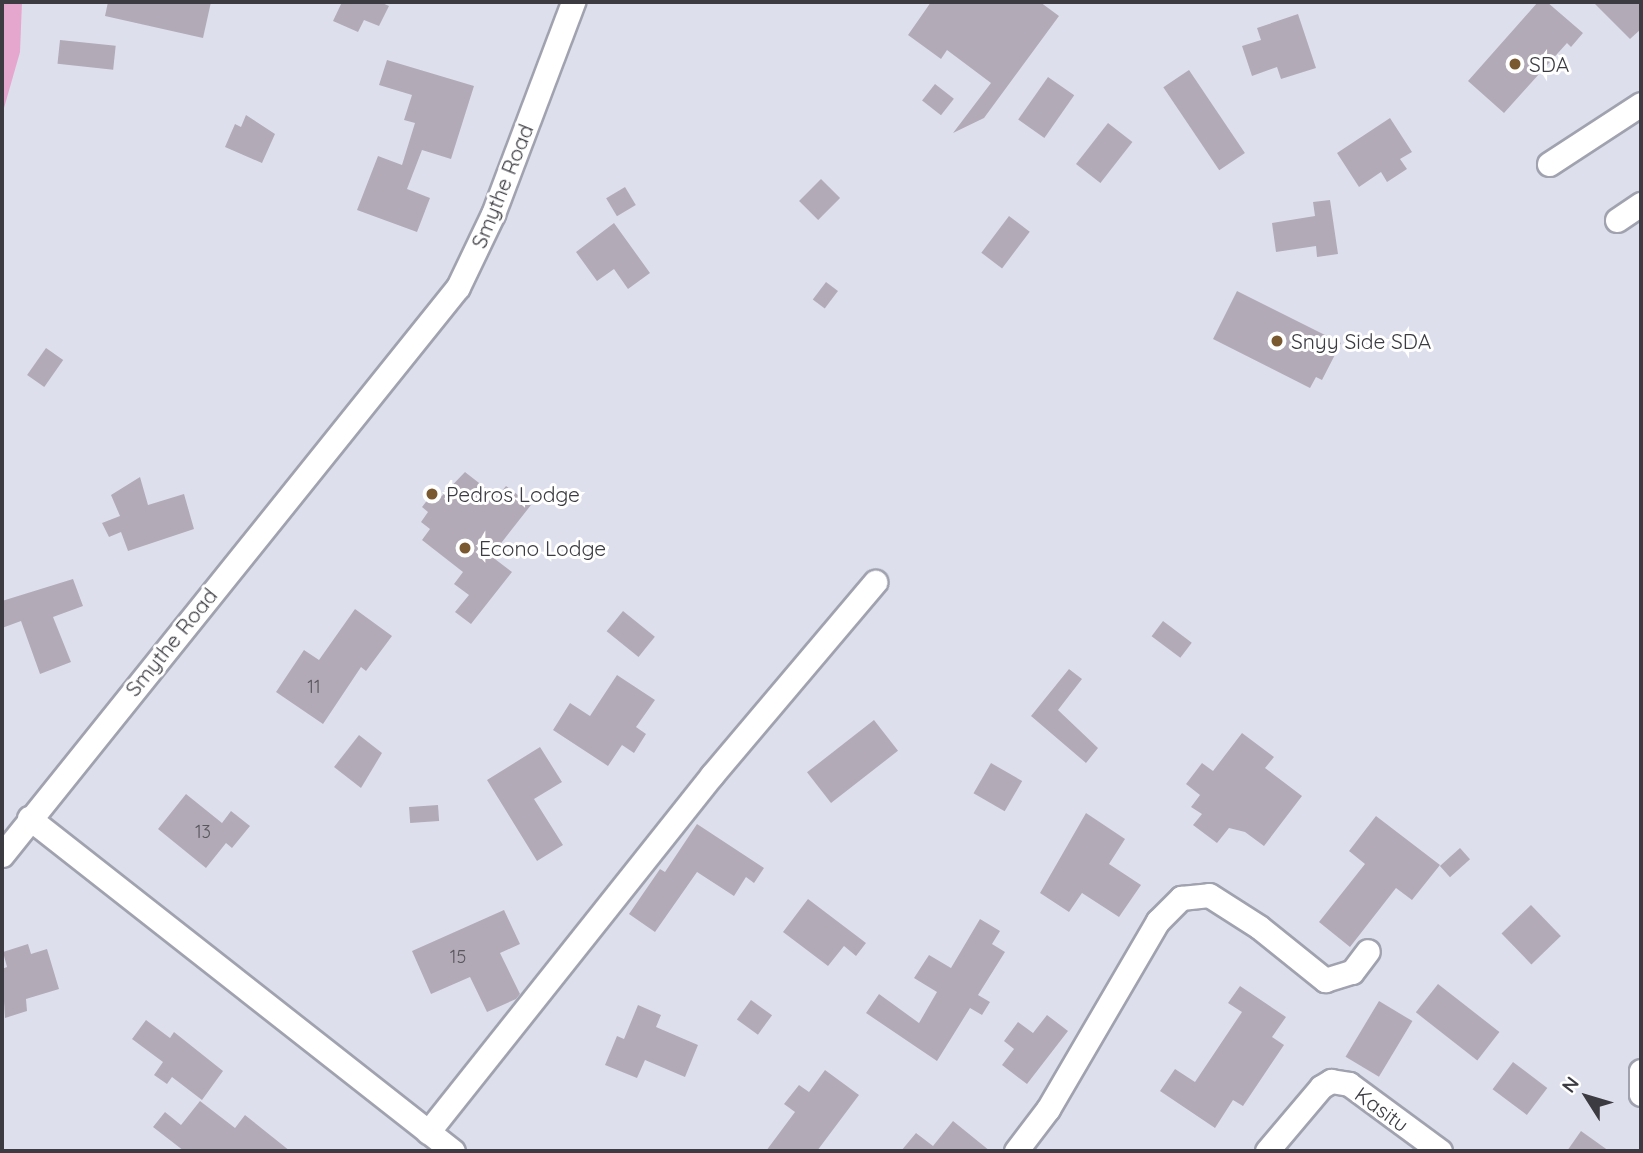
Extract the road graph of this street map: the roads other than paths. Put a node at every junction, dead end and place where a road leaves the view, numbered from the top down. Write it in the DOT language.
graph roads {
  1 [pos="573,2"];
  2 [pos="1641,104"];
  3 [pos="1549,164"];
  4 [pos="1641,204"];
  5 [pos="1617,220"];
  6 [pos="875,582"];
  7 [pos="29,818"];
  8 [pos="2,855"];
  9 [pos="1368,951"];
  10 [pos="1641,1071"];
  11 [pos="1641,1094"];
  12 [pos="428,1132"];
  13 [pos="453,1151"];
  14 [pos="1016,1151"];
  15 [pos="1267,1151"];
  16 [pos="1440,1151"];
  1 -- 7 [label="street, Smythe Road"];
  2 -- 3 [label="street"];
  4 -- 5 [label="street"];
  6 -- 12 [label="street"];
  7 -- 8 [label="street, Smythe Road"];
  7 -- 12 [label="street"];
  9 -- 14 [label="street"];
  10 -- 11 [label="street"];
  12 -- 13 [label="street"];
  15 -- 16 [label="street, Kasitu"];
}
